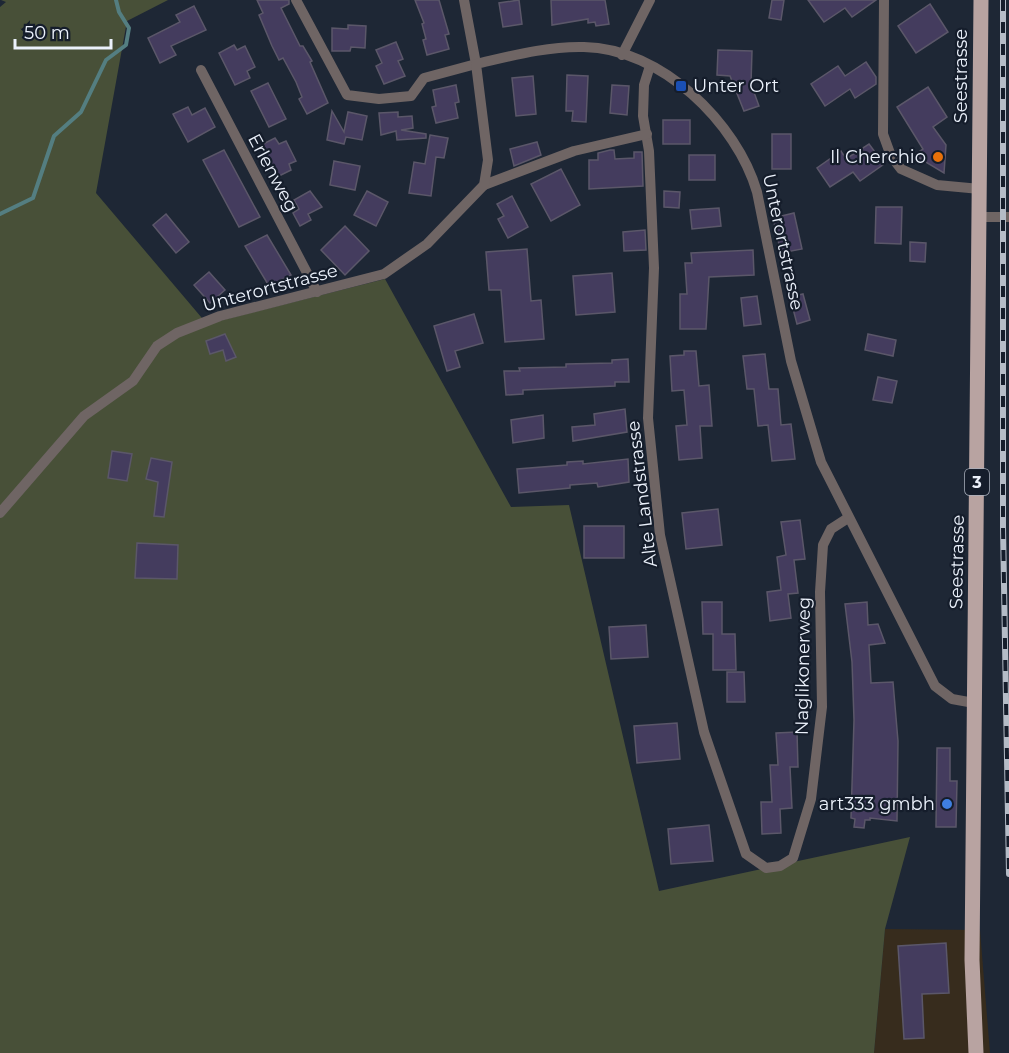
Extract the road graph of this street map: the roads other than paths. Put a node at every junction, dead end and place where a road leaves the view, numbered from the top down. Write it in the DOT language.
graph roads {
  1 [pos="296,0"];
  2 [pos="464,0"];
  3 [pos="650,0"];
  4 [pos="884,0"];
  5 [pos="981,0"];
  6 [pos="622,55"];
  7 [pos="476,64"];
  8 [pos="650,66"];
  9 [pos="201,70"];
  10 [pos="647,134"];
  11 [pos="484,185"];
  12 [pos="980,189"];
  13 [pos="981,217"];
  14 [pos="1009,217"];
  15 [pos="317,291"];
  16 [pos="0,513"];
  17 [pos="848,518"];
  18 [pos="974,703"];
  19 [pos="793,858"];
  20 [pos="976,1053"];
  1 -- 7 [label="street, Unterortstrasse"];
  2 -- 7 [label="street"];
  3 -- 6 [label="street"];
  4 -- 12 [label="street"];
  5 -- 12 [label="main road, Seestrasse / 3"];
  6 -- 7 [label="street, Unterortstrasse"];
  6 -- 8 [label="street, Unterortstrasse"];
  7 -- 11 [label="street"];
  8 -- 10 [label="street, Alte Landstrasse"];
  8 -- 17 [label="street, Unterortstrasse"];
  9 -- 15 [label="street, Erlenweg"];
  10 -- 11 [label="street"];
  10 -- 19 [label="street, Alte Landstrasse"];
  11 -- 15 [label="street, Unterortstrasse"];
  12 -- 13 [label="main road, Seestrasse / 3"];
  13 -- 14 [label="street"];
  13 -- 18 [label="main road, Seestrasse / 3"];
  15 -- 16 [label="street, Unterortstrasse"];
  17 -- 18 [label="street, Unterortstrasse"];
  17 -- 19 [label="street, Naglikonerweg"];
  18 -- 20 [label="main road, Seestrasse / 3"];
}
